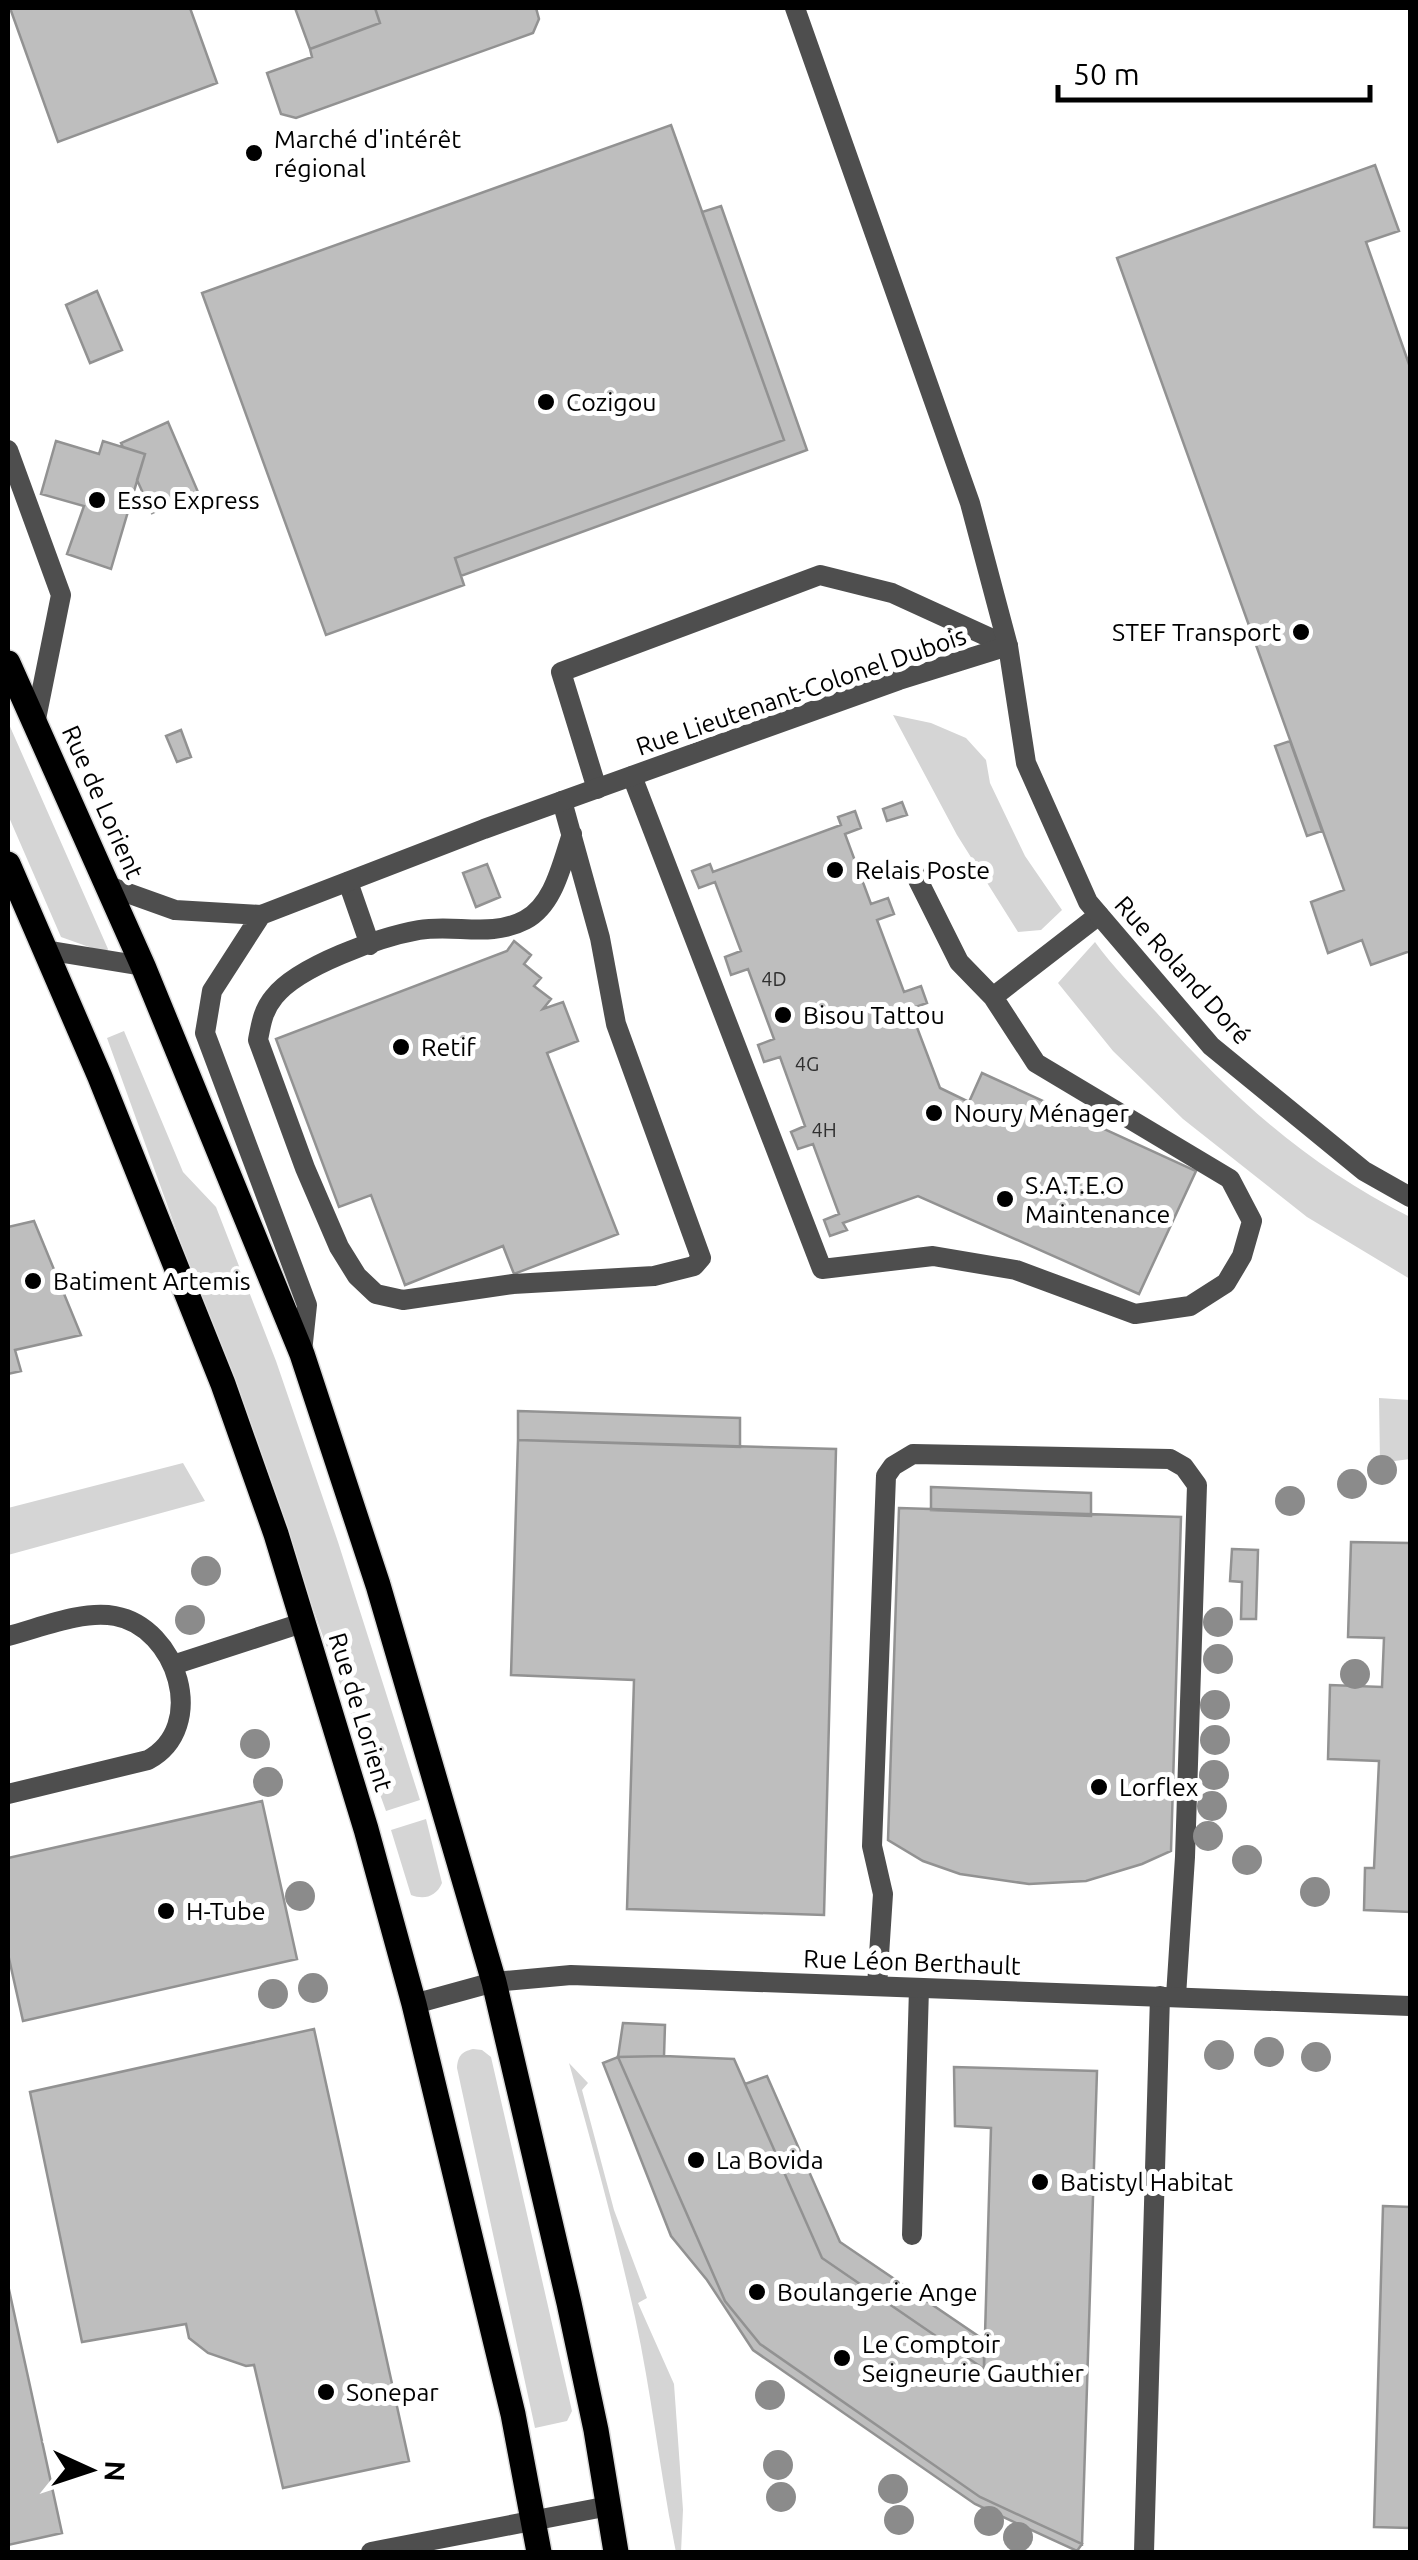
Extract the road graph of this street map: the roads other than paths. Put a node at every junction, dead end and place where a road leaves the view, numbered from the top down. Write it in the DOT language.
graph roads {
  1 [pos="795,8"];
  2 [pos="8,450"];
  3 [pos="1008,646"];
  4 [pos="8,663"];
  5 [pos="35,724"];
  6 [pos="632,776"];
  7 [pos="597,788"];
  8 [pos="562,801"];
  9 [pos="572,834"];
  10 [pos="8,864"];
  11 [pos="914,872"];
  12 [pos="348,882"];
  13 [pos="108,886"];
  14 [pos="262,915"];
  15 [pos="1100,916"];
  16 [pos="370,945"];
  17 [pos="45,950"];
  18 [pos="142,966"];
  19 [pos="993,998"];
  20 [pos="1410,1197"];
  21 [pos="302,1354"];
  22 [pos="302,1623"];
  23 [pos="8,1636"];
  24 [pos="173,1665"];
  25 [pos="8,1794"];
  26 [pos="494,1982"];
  27 [pos="877,1986"];
  28 [pos="919,1988"];
  29 [pos="1168,1996"];
  30 [pos="414,2004"];
  31 [pos="1410,2006"];
  32 [pos="912,2234"];
  33 [pos="608,2506"];
  34 [pos="534,2518"];
  35 [pos="371,2552"];
  36 [pos="539,2552"];
  37 [pos="616,2552"];
  38 [pos="1144,2552"];
  1 -- 3 [label="street, Rue Lieutenant-Colonel Dubois"];
  2 -- 5 [label="street"];
  3 -- 6 [label="street, Rue Lieutenant-Colonel Dubois"];
  3 -- 7 [label="street"];
  3 -- 15 [label="street, Rue Roland Doré"];
  4 -- 5 [label="main road, Rue de Lorient"];
  5 -- 13 [label="main road, Rue de Lorient"];
  6 -- 7 [label="street, Rue Lieutenant-Colonel Dubois"];
  6 -- 19 [label="street"];
  7 -- 8 [label="street, Rue Lieutenant-Colonel Dubois"];
  8 -- 9 [label="street"];
  8 -- 12 [label="street, Rue Lieutenant-Colonel Dubois"];
  9 -- 16 [label="street"];
  9 -- 16 [label="street"];
  10 -- 17 [label="main road, Rue de Lorient"];
  11 -- 19 [label="street"];
  12 -- 14 [label="street, Rue Lieutenant-Colonel Dubois"];
  12 -- 16 [label="street"];
  13 -- 14 [label="street"];
  13 -- 18 [label="main road, Rue de Lorient"];
  14 -- 21 [label="street, Rue de Lorient"];
  15 -- 19 [label="street"];
  15 -- 20 [label="street, Rue Roland Doré"];
  17 -- 18 [label="street"];
  17 -- 22 [label="main road, Rue de Lorient"];
  18 -- 21 [label="main road, Rue de Lorient"];
  21 -- 26 [label="main road, Rue de Lorient"];
  22 -- 24 [label="street"];
  22 -- 30 [label="main road, Rue de Lorient"];
  23 -- 24 [label="street"];
  24 -- 25 [label="street"];
  26 -- 27 [label="street, Rue Léon Berthault"];
  26 -- 30 [label="street, Rue Léon Berthault"];
  26 -- 33 [label="main road, Rue de Lorient"];
  27 -- 28 [label="street, Rue Léon Berthault"];
  27 -- 29 [label="street"];
  28 -- 29 [label="street, Rue Léon Berthault"];
  28 -- 32 [label="street"];
  29 -- 31 [label="street, Rue Léon Berthault"];
  29 -- 38 [label="street"];
  30 -- 34 [label="main road, Rue de Lorient"];
  33 -- 34 [label="street"];
  33 -- 37 [label="main road, Rue de Lorient"];
  34 -- 35 [label="street"];
  34 -- 36 [label="main road, Rue de Lorient"];
}
